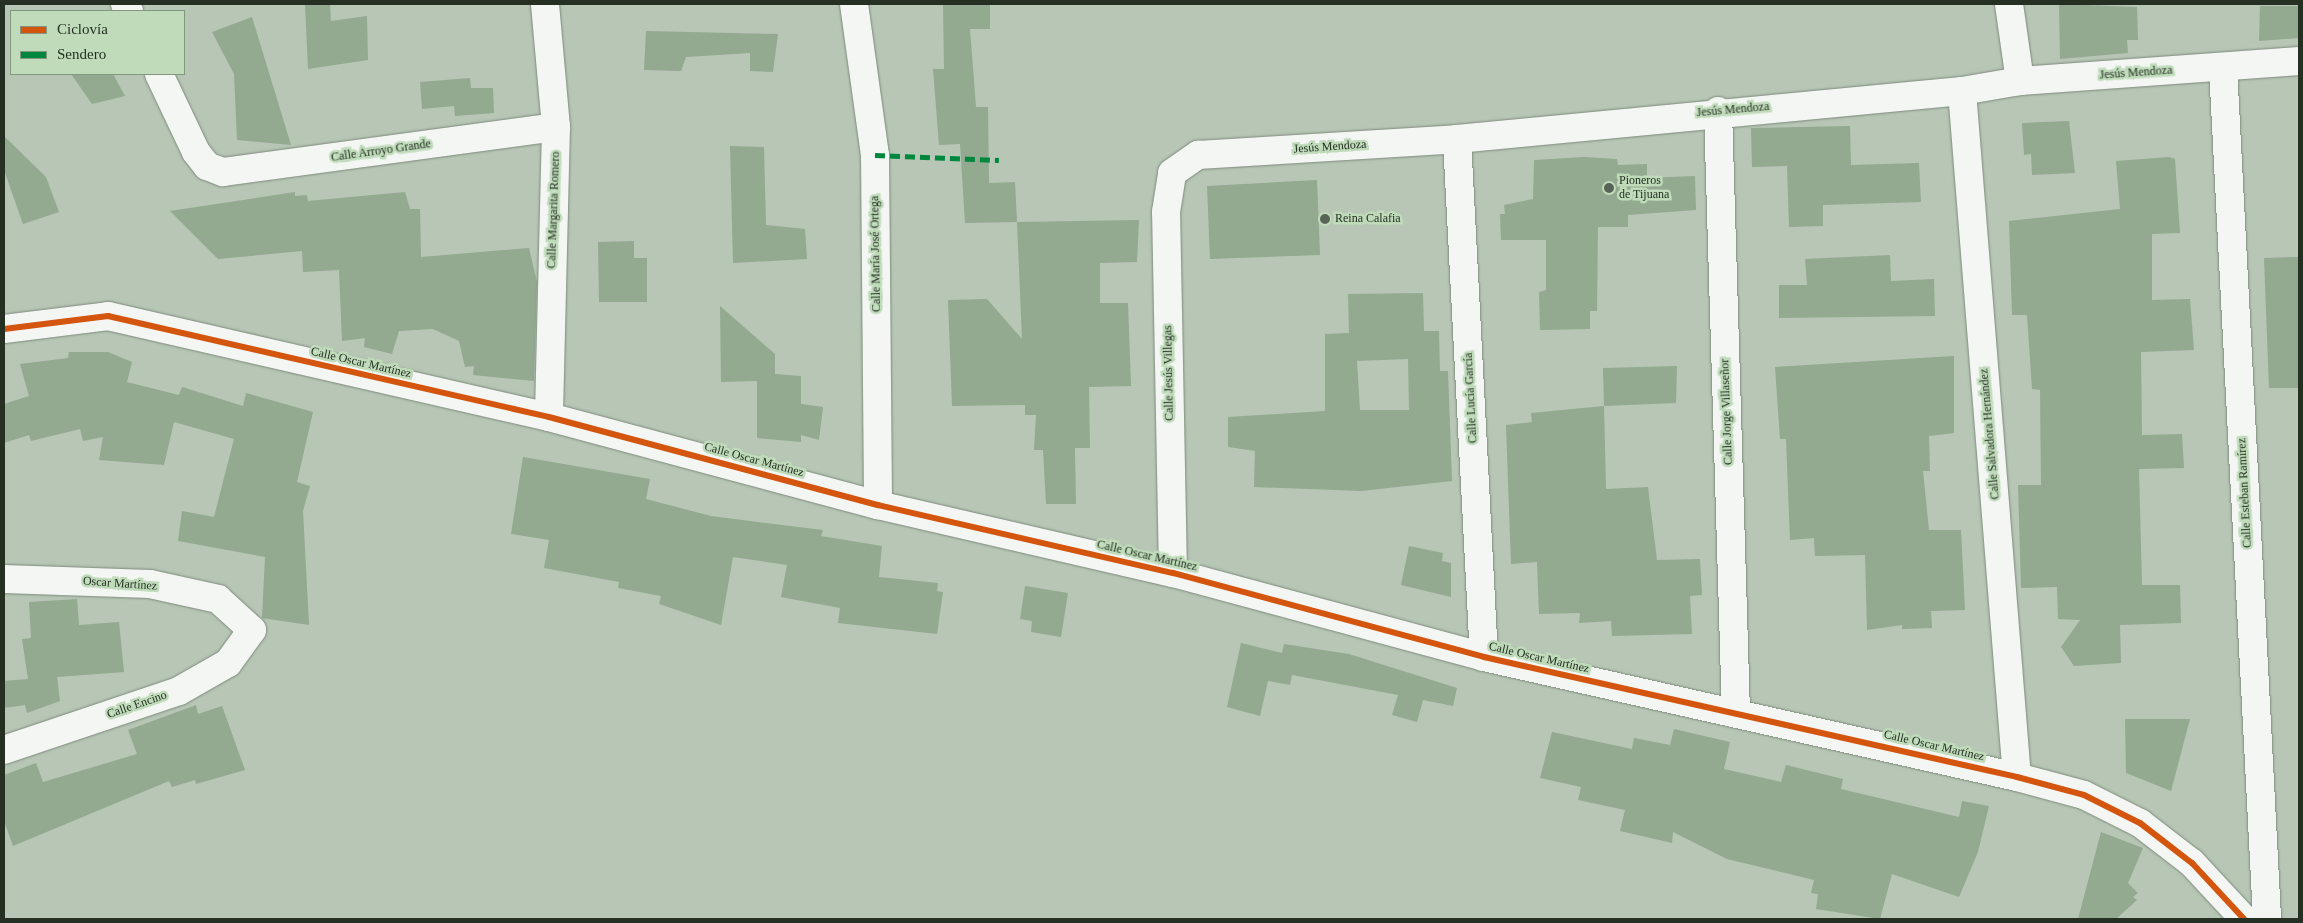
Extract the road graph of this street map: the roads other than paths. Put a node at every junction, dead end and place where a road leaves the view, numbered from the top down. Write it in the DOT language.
graph roads {
  1 [pos="545,4"];
  2 [pos="854,4"];
  3 [pos="2009,4"];
  4 [pos="2299,61"];
  5 [pos="2223,68"];
  6 [pos="159,75"];
  7 [pos="2020,81"];
  8 [pos="1962,91"];
  9 [pos="1718,111"];
  10 [pos="556,128"];
  11 [pos="1458,139"];
  12 [pos="1172,173"];
  13 [pos="4,329"];
  14 [pos="549,417"];
  15 [pos="878,505"];
  16 [pos="1173,573"];
  17 [pos="4,579"];
  18 [pos="252,630"];
  19 [pos="1484,657"];
  20 [pos="1736,713"];
  21 [pos="4,750"];
  22 [pos="2017,776"];
  23 [pos="2244,919"];
  24 [pos="2267,919"];
  1 -- 10 [label="street, Calle Margarita Romero"];
  2 -- 15 [label="street, Calle María José Ortega"];
  3 -- 7 [label="street"];
  4 -- 5 [label="street, Jesús Mendoza"];
  5 -- 7 [label="street, Jesús Mendoza"];
  5 -- 24 [label="street, Calle Esteban Ramírez"];
  6 -- 10 [label="street, Calle Arroyo Grande"];
  7 -- 8 [label="street, Jesús Mendoza"];
  8 -- 9 [label="street, Jesús Mendoza"];
  8 -- 22 [label="street, Calle Salvadora Hernández"];
  9 -- 11 [label="street, Jesús Mendoza"];
  9 -- 20 [label="street, Calle Jorge Villaseñor"];
  10 -- 14 [label="street, Calle Margarita Romero"];
  11 -- 12 [label="street, Jesús Mendoza"];
  11 -- 19 [label="street, Calle Lucía García"];
  12 -- 16 [label="street, Calle Jesús Villegas"];
  13 -- 14 [label="street, Calle Oscar Martínez"];
  14 -- 15 [label="street, Calle Oscar Martínez"];
  15 -- 16 [label="street, Calle Oscar Martínez"];
  16 -- 19 [label="street, Calle Oscar Martínez"];
  17 -- 18 [label="street, Oscar Martínez"];
  18 -- 21 [label="street, Calle Encino"];
  19 -- 20 [label="street, Calle Oscar Martínez"];
  20 -- 22 [label="street, Calle Oscar Martínez"];
  22 -- 23 [label="street, Calle Oscar Martínez"];
}
